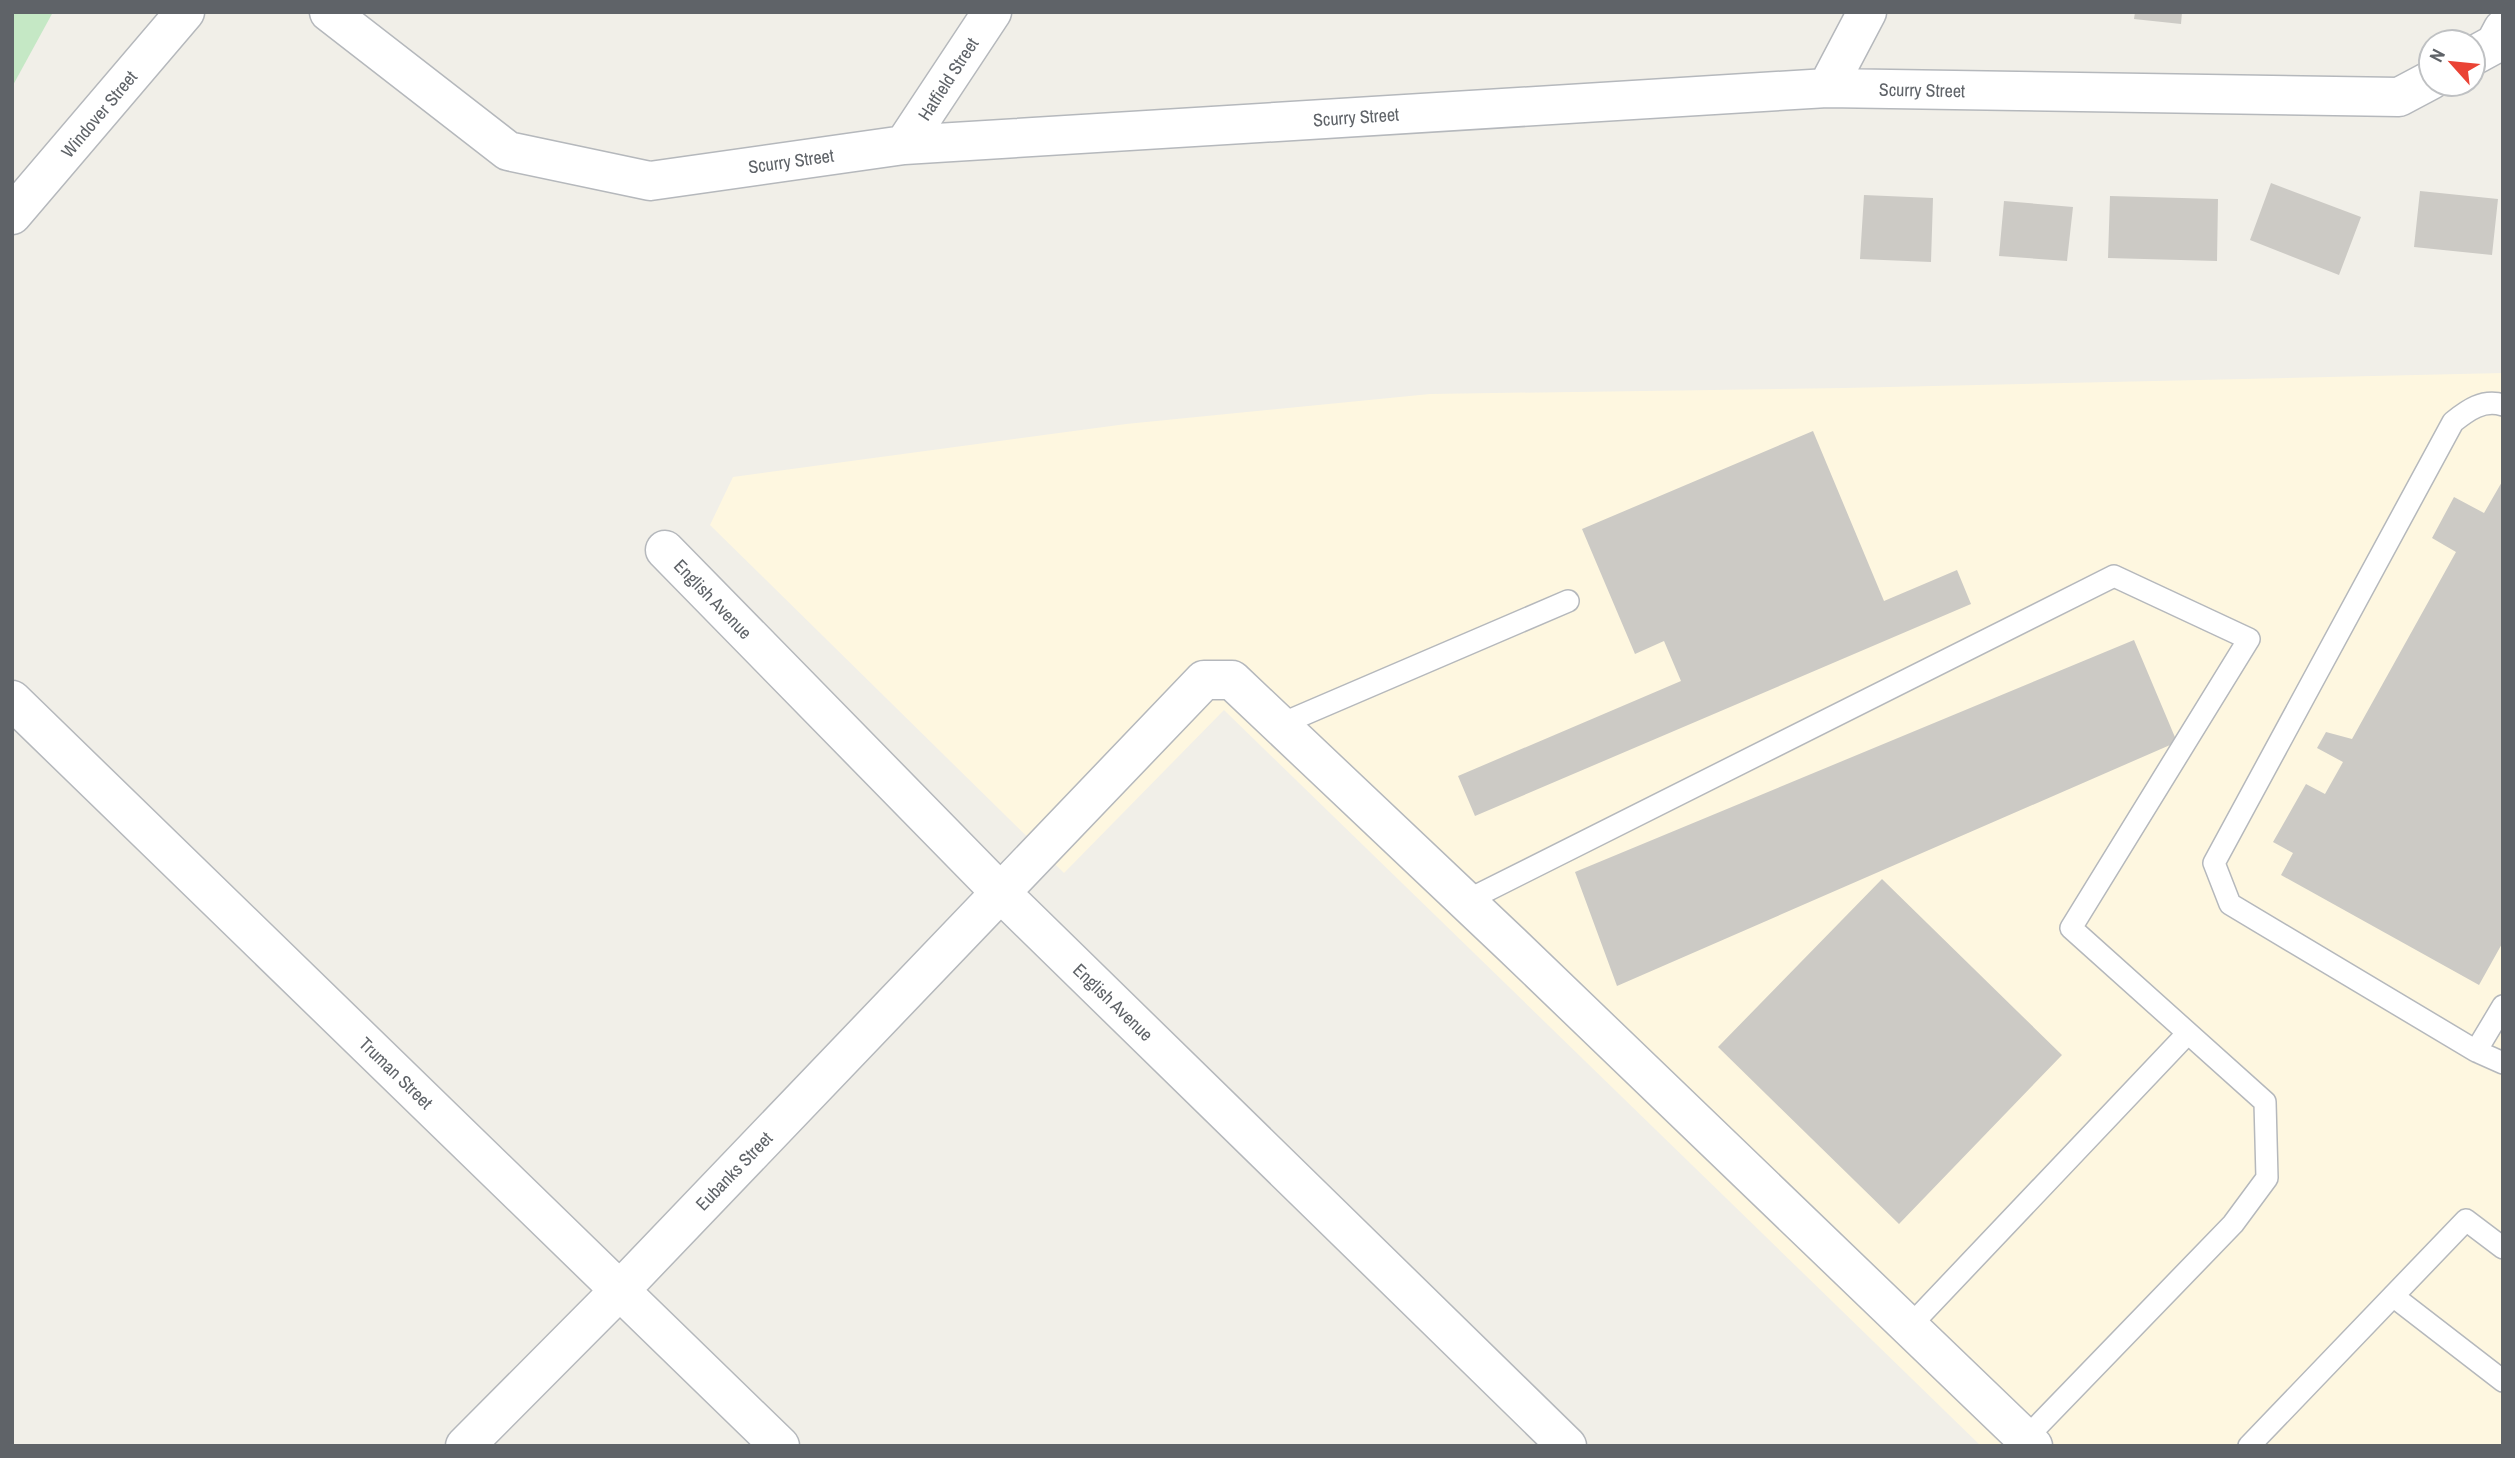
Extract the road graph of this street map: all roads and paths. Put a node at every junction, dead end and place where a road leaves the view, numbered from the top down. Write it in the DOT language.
graph roads {
  1 [pos="185,12"];
  2 [pos="328,12"];
  3 [pos="992,12"];
  4 [pos="1867,12"];
  5 [pos="2503,29"];
  6 [pos="2487,49"];
  7 [pos="2417,87"];
  8 [pos="1826,88"];
  9 [pos="904,145"];
  10 [pos="12,215"];
  11 [pos="2503,405"];
  12 [pos="666,550"];
  13 [pos="1568,601"];
  14 [pos="12,700"];
  15 [pos="1279,725"];
  16 [pos="1001,893"];
  17 [pos="1466,901"];
  18 [pos="2503,1006"];
  19 [pos="2188,1033"];
  20 [pos="2476,1051"];
  21 [pos="2503,1063"];
  22 [pos="2503,1248"];
  23 [pos="620,1290"];
  24 [pos="2393,1296"];
  25 [pos="1909,1326"];
  26 [pos="2503,1381"];
  27 [pos="2029,1442"];
  28 [pos="465,1446"];
  29 [pos="780,1446"];
  30 [pos="1567,1446"];
  31 [pos="2249,1446"];
  1 -- 10 [label="street, Windover Street"];
  2 -- 9 [label="street, Scurry Street"];
  3 -- 9 [label="street, Hatfield Street"];
  4 -- 8 [label="street"];
  5 -- 6 [label="street"];
  7 -- 8 [label="street, Scurry Street"];
  8 -- 9 [label="street, Scurry Street"];
  11 -- 20 [label="lane"];
  12 -- 16 [label="street, English Avenue"];
  13 -- 15 [label="lane"];
  14 -- 23 [label="street, Truman Street"];
  15 -- 16 [label="street, Eubanks Street"];
  15 -- 17 [label="street, Eubanks Street"];
  16 -- 23 [label="street, Eubanks Street"];
  16 -- 30 [label="street, English Avenue"];
  17 -- 19 [label="lane"];
  17 -- 25 [label="street, Eubanks Street"];
  18 -- 20 [label="lane"];
  19 -- 25 [label="lane"];
  19 -- 27 [label="lane"];
  20 -- 21 [label="lane"];
  22 -- 24 [label="lane"];
  23 -- 28 [label="street, Eubanks Street"];
  23 -- 29 [label="street, Truman Street"];
  24 -- 26 [label="lane"];
  24 -- 31 [label="lane"];
  25 -- 27 [label="street, Eubanks Street"];
}
